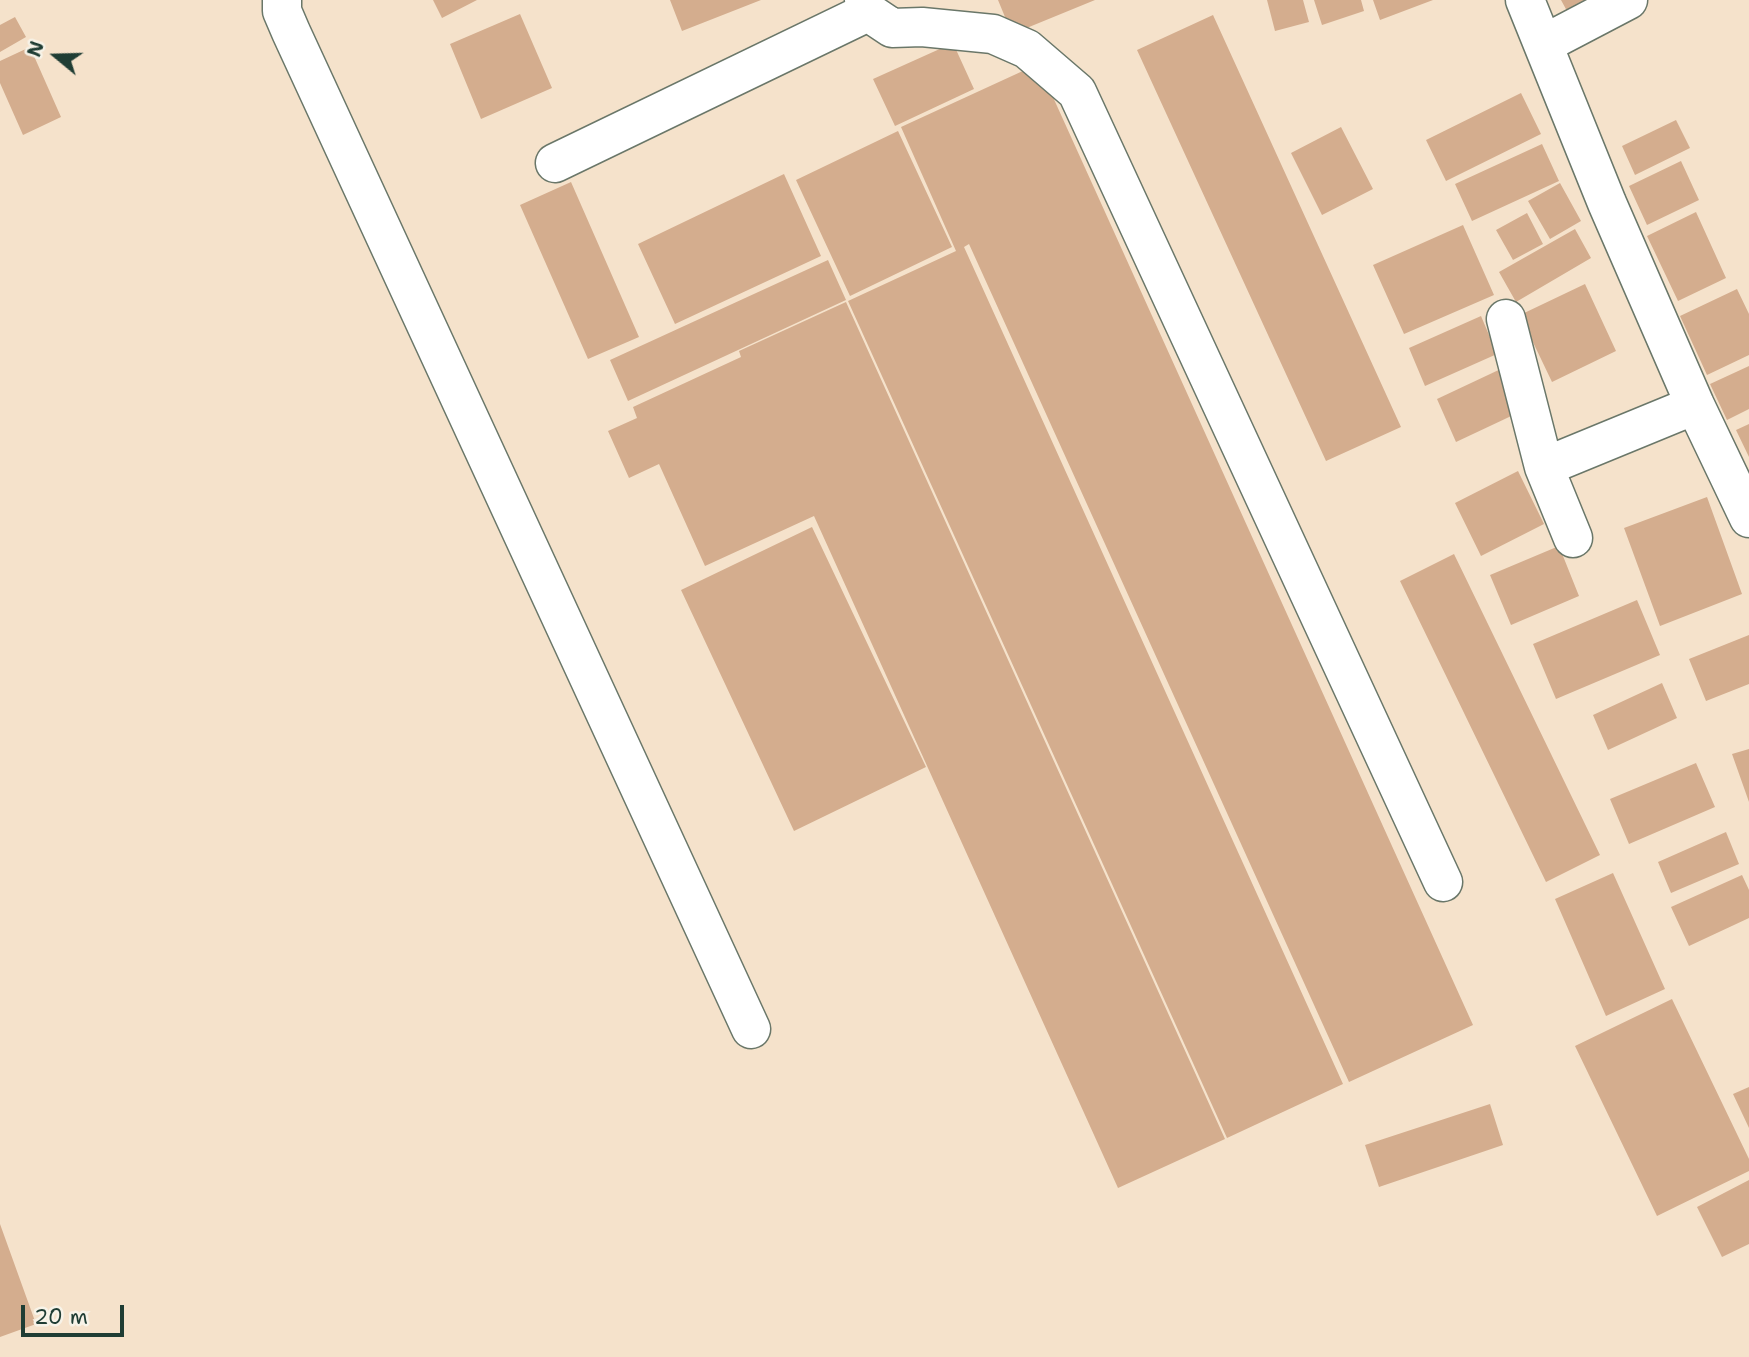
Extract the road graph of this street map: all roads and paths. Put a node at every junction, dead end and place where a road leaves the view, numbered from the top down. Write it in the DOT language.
graph roads {
  1 [pos="282,0"];
  2 [pos="1525,0"];
  3 [pos="1628,0"];
  4 [pos="866,6"];
  5 [pos="1544,44"];
  6 [pos="555,163"];
  7 [pos="1506,319"];
  8 [pos="1695,405"];
  9 [pos="1544,467"];
  10 [pos="1749,518"];
  11 [pos="1573,538"];
  12 [pos="1443,882"];
  13 [pos="751,1029"];
  1 -- 13 [label="street"];
  2 -- 5 [label="street"];
  3 -- 5 [label="street"];
  4 -- 6 [label="street"];
  4 -- 12 [label="street"];
  5 -- 8 [label="street"];
  7 -- 9 [label="street"];
  8 -- 9 [label="street"];
  8 -- 10 [label="street"];
  9 -- 11 [label="street"];
}
